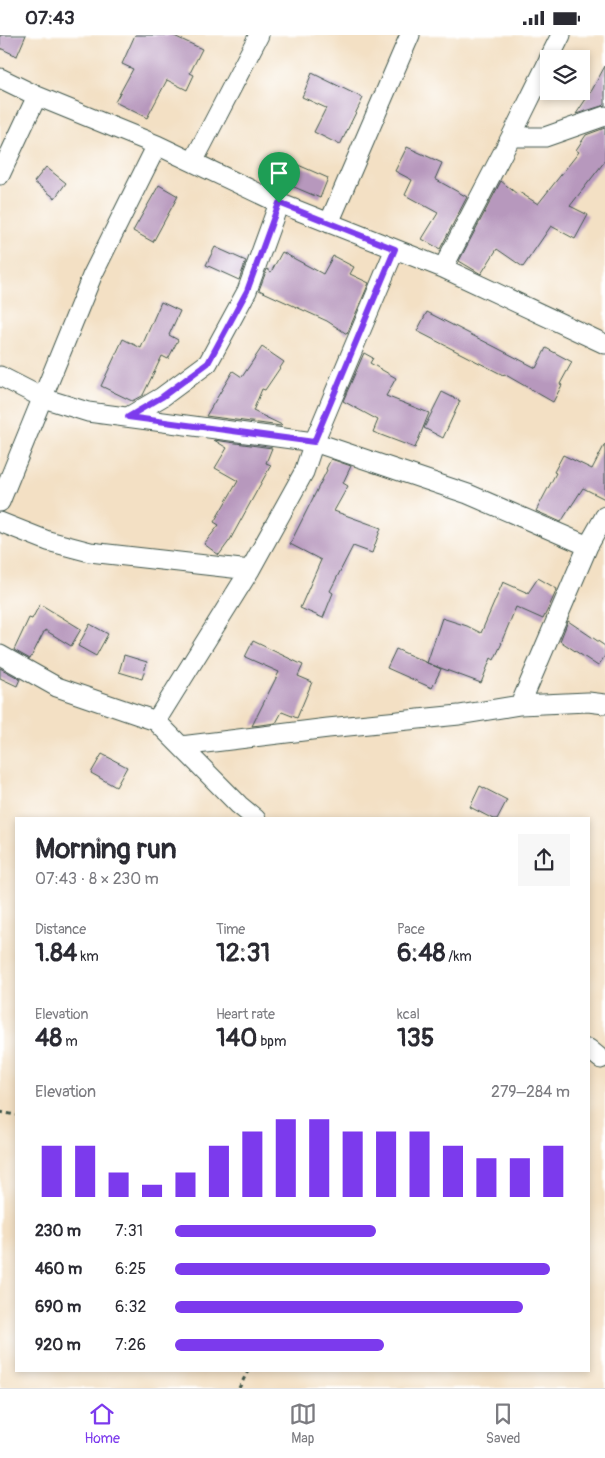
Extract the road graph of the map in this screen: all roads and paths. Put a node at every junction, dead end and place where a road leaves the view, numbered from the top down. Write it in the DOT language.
graph roads {
  1 [pos="259,35"];
  2 [pos="410,35"];
  3 [pos="561,35"];
  4 [pos="554,50"];
  5 [pos="540,77"];
  6 [pos="0,78"];
  7 [pos="37,96"];
  8 [pos="605,117"];
  9 [pos="511,137"];
  10 [pos="157,145"];
  11 [pos="193,162"];
  12 [pos="0,175"];
  13 [pos="279,203"];
  14 [pos="329,223"];
  15 [pos="395,249"];
  16 [pos="443,268"];
  17 [pos="605,344"];
  18 [pos="0,376"];
  19 [pos="43,397"];
  20 [pos="128,417"];
  21 [pos="314,442"];
  22 [pos="0,502"];
  23 [pos="605,516"];
  24 [pos="0,522"];
  25 [pos="588,546"];
  26 [pos="250,570"];
  27 [pos="0,655"];
  28 [pos="605,704"];
  29 [pos="520,705"];
  30 [pos="156,721"];
  31 [pos="181,746"];
  32 [pos="254,817"];
  33 [pos="0,1112"];
  34 [pos="15,1115"];
  35 [pos="247,1372"];
  36 [pos="239,1388"];
  1 -- 11 [label="street"];
  2 -- 14 [label="street"];
  3 -- 4 [label="street"];
  5 -- 9 [label="street"];
  6 -- 7 [label="street"];
  7 -- 10 [label="street"];
  7 -- 12 [label="street"];
  8 -- 9 [label="street"];
  9 -- 16 [label="street"];
  10 -- 11 [label="street"];
  10 -- 19 [label="street"];
  11 -- 13 [label="street"];
  13 -- 14 [label="street"];
  13 -- 20 [label="street"];
  14 -- 15 [label="street"];
  15 -- 16 [label="street"];
  15 -- 21 [label="street"];
  16 -- 17 [label="street"];
  18 -- 19 [label="street"];
  19 -- 20 [label="street"];
  19 -- 22 [label="street"];
  20 -- 21 [label="street"];
  21 -- 25 [label="street"];
  21 -- 26 [label="street"];
  23 -- 25 [label="street"];
  24 -- 26 [label="street"];
  25 -- 29 [label="street"];
  26 -- 30 [label="street"];
  27 -- 30 [label="street"];
  28 -- 29 [label="street"];
  29 -- 31 [label="street"];
  30 -- 31 [label="street"];
  31 -- 32 [label="street"];
  33 -- 34 [label="path"];
  35 -- 36 [label="path"];
}
